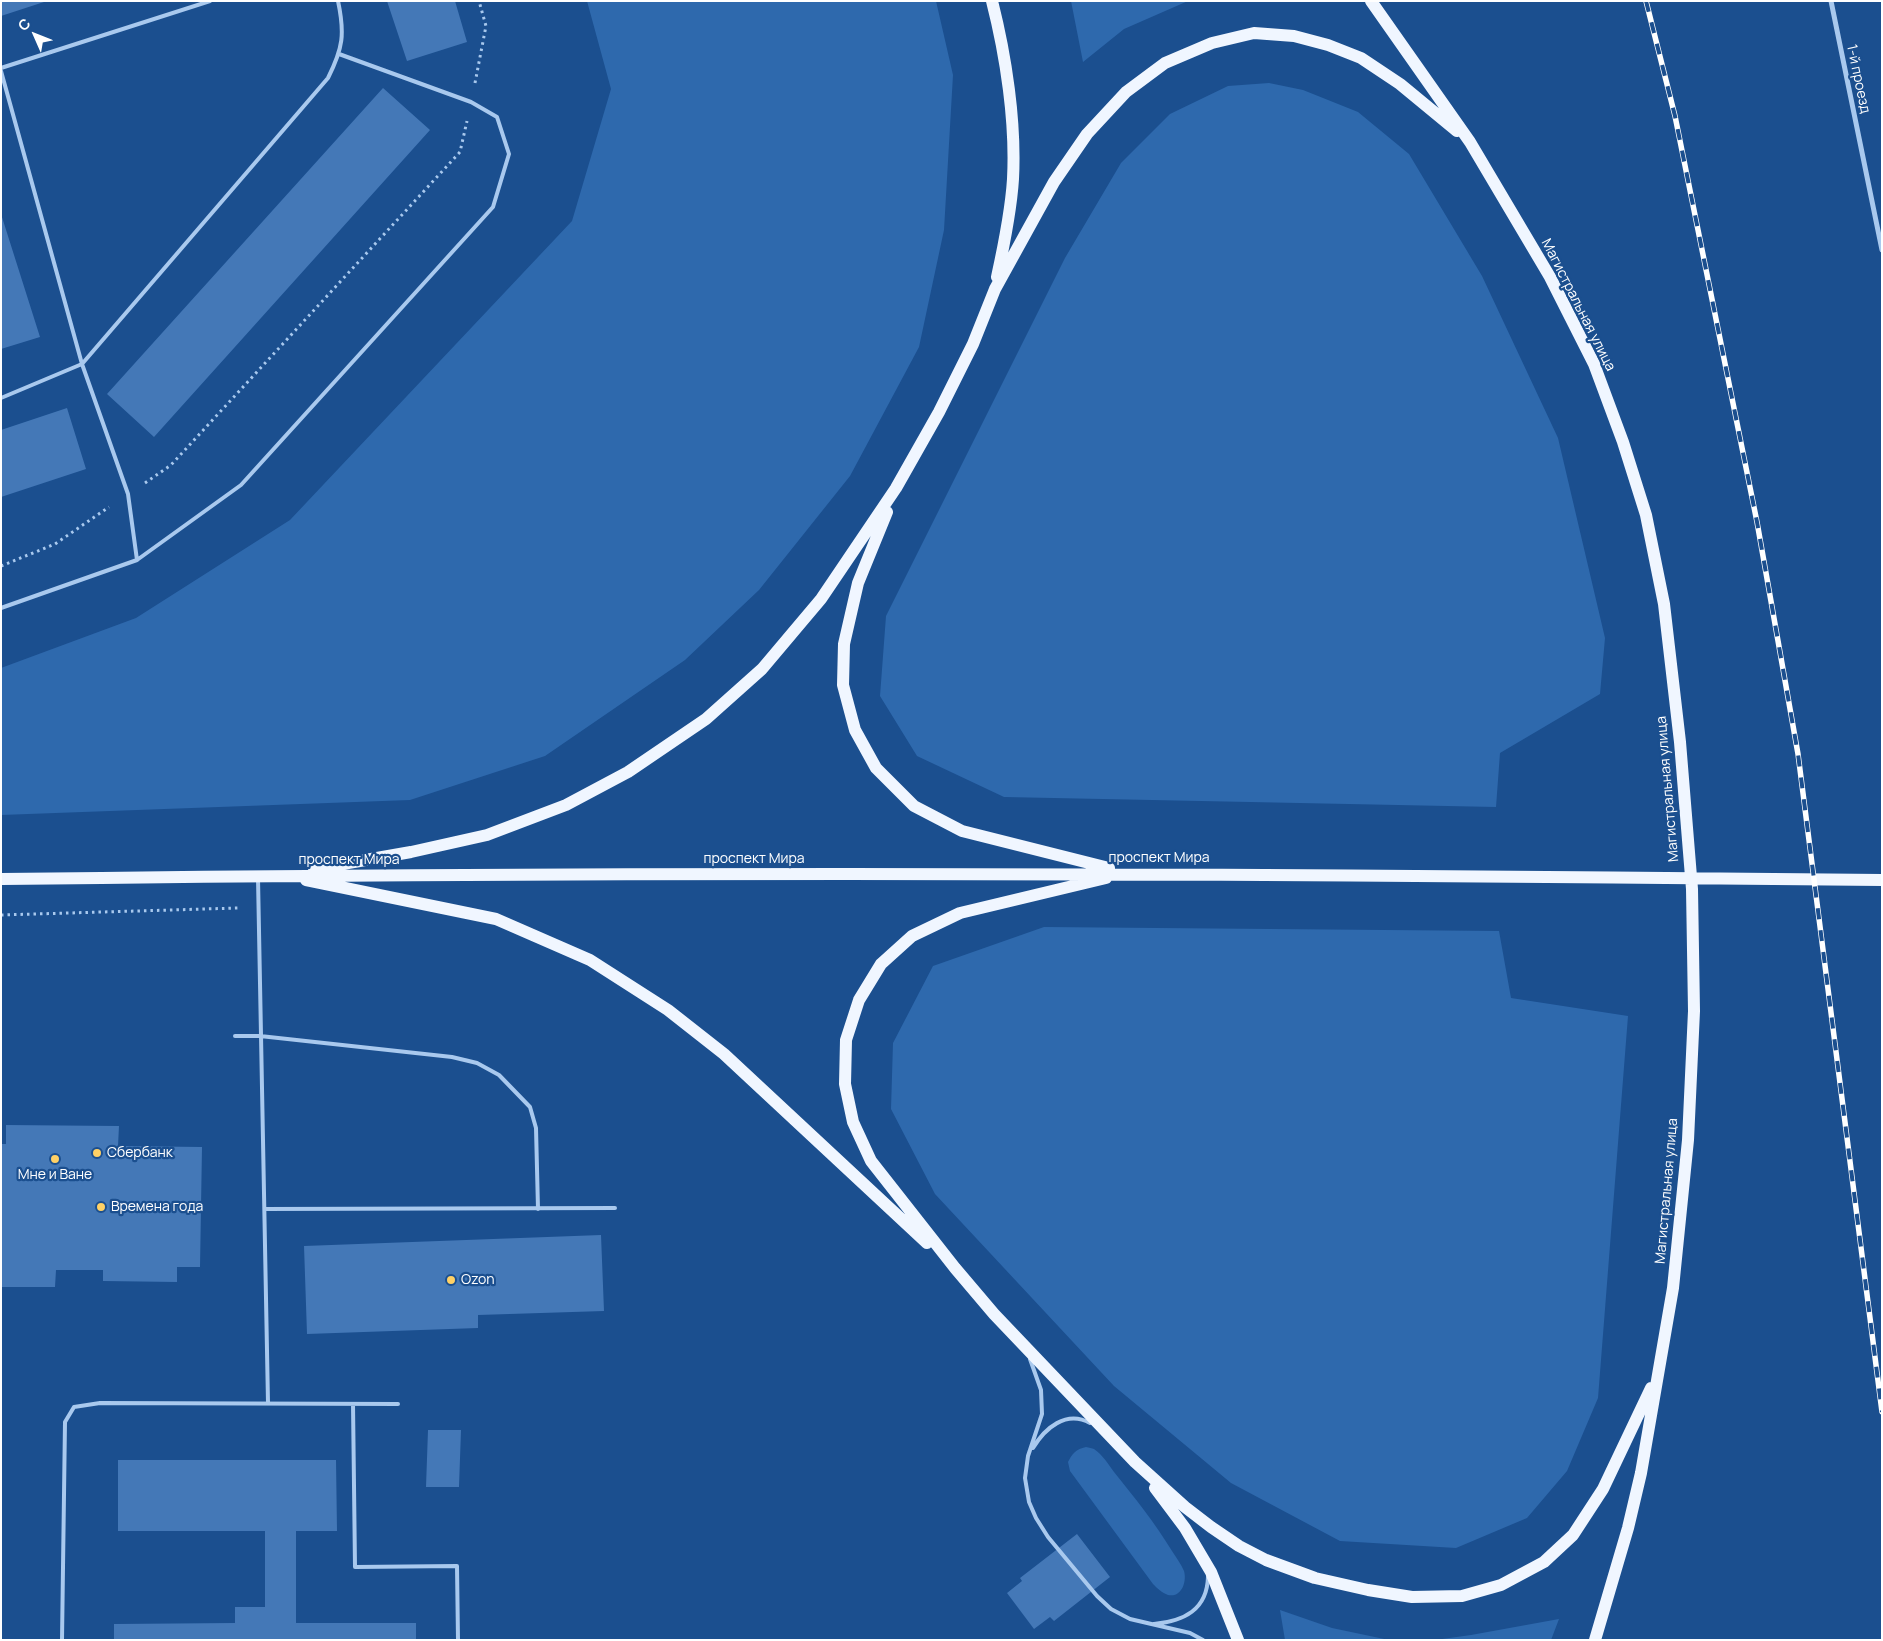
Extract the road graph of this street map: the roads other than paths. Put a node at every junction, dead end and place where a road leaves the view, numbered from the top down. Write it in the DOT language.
graph roads {
  1 [pos="210,1"];
  2 [pos="338,1"];
  3 [pos="992,1"];
  4 [pos="1371,1"];
  5 [pos="1831,1"];
  6 [pos="340,54"];
  7 [pos="1,69"];
  8 [pos="1470,142"];
  9 [pos="1882,250"];
  10 [pos="995,289"];
  11 [pos="82,364"];
  12 [pos="1,398"];
  13 [pos="896,488"];
  14 [pos="137,560"];
  15 [pos="1,608"];
  16 [pos="1128,873"];
  17 [pos="279,875"];
  18 [pos="258,876"];
  19 [pos="1,879"];
  20 [pos="1882,880"];
  21 [pos="235,1036"];
  22 [pos="260,1036"];
  23 [pos="615,1208"];
  24 [pos="265,1209"];
  25 [pos="538,1209"];
  26 [pos="954,1268"];
  27 [pos="1024,1345"];
  28 [pos="1658,1374"];
  29 [pos="268,1404"];
  30 [pos="353,1404"];
  31 [pos="398,1404"];
  32 [pos="1106,1431"];
  33 [pos="1028,1456"];
  34 [pos="1135,1462"];
  35 [pos="1207,1564"];
  36 [pos="1149,1625"];
  37 [pos="62,1640"];
  38 [pos="458,1640"];
  39 [pos="1203,1640"];
  40 [pos="1238,1640"];
  41 [pos="1595,1640"];
  1 -- 7 [label="lane"];
  2 -- 6 [label="lane"];
  3 -- 10 [label="main road"];
  4 -- 8 [label="main road, Магистральная улица"];
  5 -- 9 [label="street, 1-й проезд"];
  6 -- 11 [label="lane"];
  6 -- 14 [label="lane"];
  7 -- 11 [label="lane"];
  8 -- 10 [label="main road"];
  8 -- 28 [label="main road, Магистральная улица"];
  10 -- 13 [label="main road"];
  11 -- 12 [label="lane"];
  11 -- 14 [label="lane"];
  13 -- 16 [label="main road"];
  13 -- 17 [label="main road"];
  14 -- 15 [label="lane"];
  16 -- 17 [label="main road, проспект Мира"];
  16 -- 20 [label="main road, проспект Мира"];
  16 -- 26 [label="main road"];
  17 -- 18 [label="main road, проспект Мира"];
  17 -- 26 [label="main road"];
  18 -- 19 [label="main road, проспект Мира"];
  18 -- 22 [label="lane"];
  21 -- 22 [label="lane"];
  22 -- 24 [label="lane"];
  22 -- 25 [label="lane"];
  23 -- 25 [label="lane"];
  24 -- 25 [label="lane"];
  24 -- 29 [label="lane"];
  26 -- 27 [label="main road"];
  27 -- 32 [label="main road"];
  27 -- 33 [label="lane"];
  28 -- 34 [label="main road"];
  28 -- 41 [label="main road, Магистральная улица"];
  29 -- 30 [label="lane"];
  29 -- 37 [label="lane"];
  30 -- 31 [label="lane"];
  30 -- 38 [label="lane"];
  32 -- 33 [label="lane"];
  32 -- 34 [label="main road"];
  33 -- 36 [label="lane"];
  34 -- 35 [label="main road"];
  35 -- 36 [label="lane"];
  35 -- 40 [label="main road"];
  36 -- 39 [label="lane"];
}
